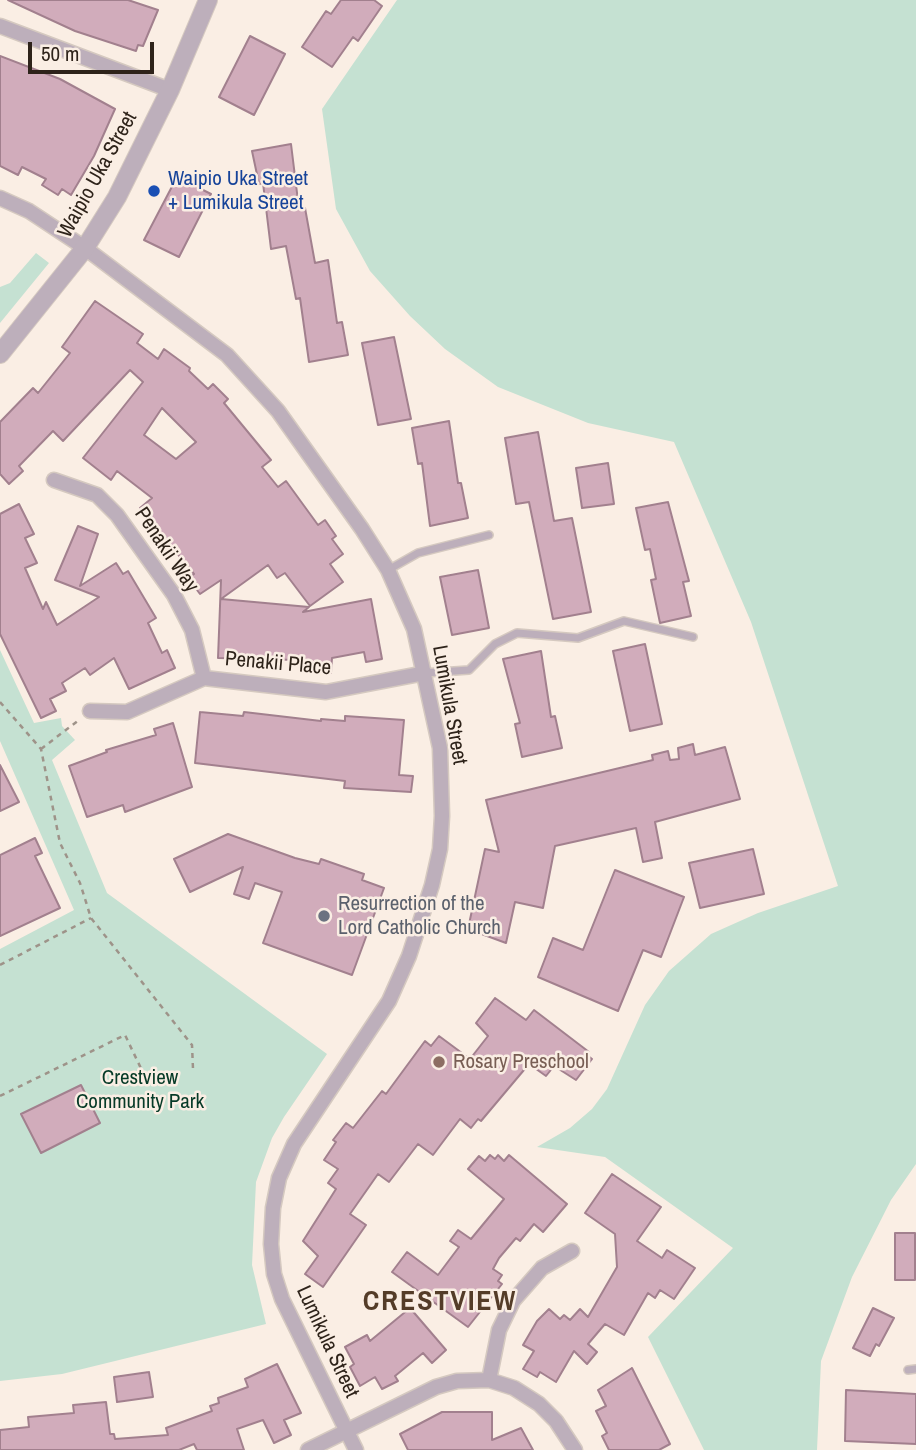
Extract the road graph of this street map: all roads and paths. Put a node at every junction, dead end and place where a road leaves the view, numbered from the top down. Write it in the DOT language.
graph roads {
  1 [pos="208,0"];
  2 [pos="0,26"];
  3 [pos="170,90"];
  4 [pos="0,198"];
  5 [pos="85,248"];
  6 [pos="0,354"];
  7 [pos="54,480"];
  8 [pos="489,535"];
  9 [pos="388,570"];
  10 [pos="693,637"];
  11 [pos="425,673"];
  12 [pos="204,678"];
  13 [pos="0,702"];
  14 [pos="90,711"];
  15 [pos="41,749"];
  16 [pos="91,918"];
  17 [pos="0,965"];
  18 [pos="193,1069"];
  19 [pos="148,1083"];
  20 [pos="0,1096"];
  21 [pos="572,1251"];
  22 [pos="489,1380"];
  23 [pos="347,1431"];
  24 [pos="308,1450"];
  25 [pos="356,1450"];
  26 [pos="575,1450"];
  1 -- 3 [label="street, Waipio Uka Street"];
  2 -- 3 [label="street"];
  3 -- 5 [label="street, Waipio Uka Street"];
  4 -- 5 [label="street, Lumikula Street"];
  5 -- 6 [label="street, Waipio Uka Street"];
  5 -- 9 [label="street, Lumikula Street"];
  7 -- 12 [label="street, Penakii Way"];
  8 -- 9 [label="lane"];
  9 -- 11 [label="street, Lumikula Street"];
  10 -- 11 [label="lane"];
  11 -- 12 [label="street, Penakii Place"];
  11 -- 23 [label="street, Lumikula Street"];
  12 -- 14 [label="street, Penakii Place"];
  13 -- 15 [label="path"];
  14 -- 15 [label="path"];
  15 -- 16 [label="path"];
  16 -- 17 [label="path"];
  16 -- 18 [label="path"];
  19 -- 20 [label="path"];
  21 -- 22 [label="street"];
  22 -- 23 [label="street"];
  22 -- 26 [label="street"];
  23 -- 24 [label="street"];
  23 -- 25 [label="street, Lumikula Street"];
}
